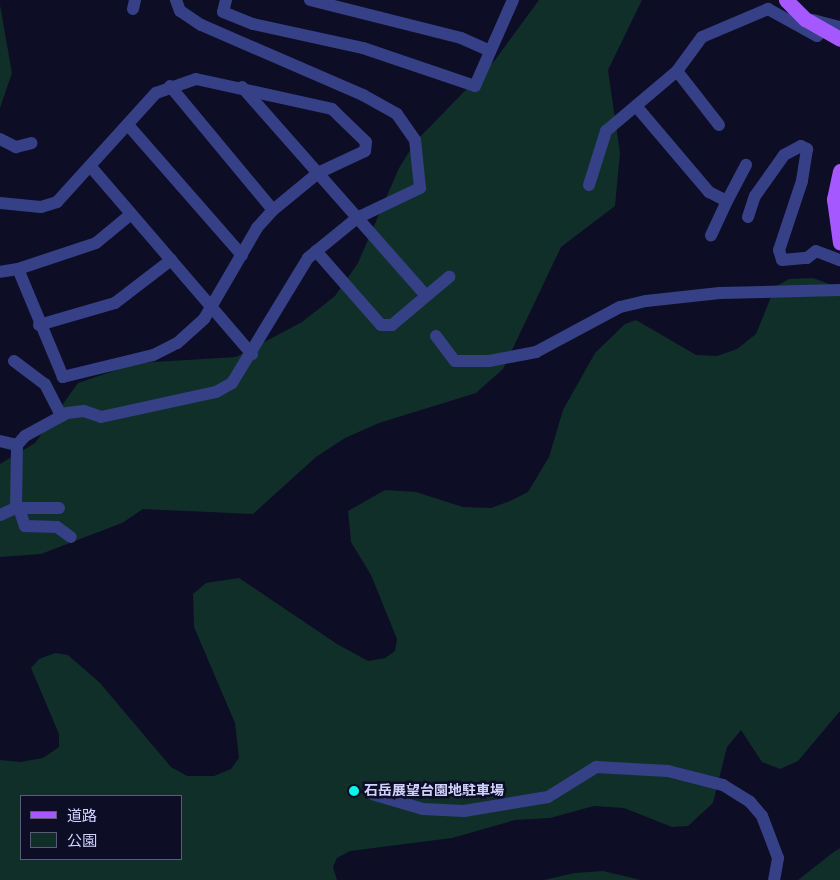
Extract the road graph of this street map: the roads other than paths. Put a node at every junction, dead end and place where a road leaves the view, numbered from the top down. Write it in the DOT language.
graph roads {
  1 [pos="176,0"];
  2 [pos="226,0"];
  3 [pos="310,0"];
  4 [pos="512,0"];
  5 [pos="786,0"];
  6 [pos="805,19"];
  7 [pos="840,27"];
  8 [pos="823,29"];
  9 [pos="840,40"];
  10 [pos="490,51"];
  11 [pos="676,71"];
  12 [pos="170,86"];
  13 [pos="242,86"];
  14 [pos="636,106"];
  15 [pos="128,125"];
  16 [pos="720,125"];
  17 [pos="0,139"];
  18 [pos="32,143"];
  19 [pos="746,165"];
  20 [pos="91,167"];
  21 [pos="840,171"];
  22 [pos="318,173"];
  23 [pos="589,185"];
  24 [pos="727,200"];
  25 [pos="0,202"];
  26 [pos="273,210"];
  27 [pos="131,214"];
  28 [pos="748,217"];
  29 [pos="357,218"];
  30 [pos="711,236"];
  31 [pos="840,243"];
  32 [pos="316,251"];
  33 [pos="242,255"];
  34 [pos="171,260"];
  35 [pos="840,260"];
  36 [pos="18,269"];
  37 [pos="0,272"];
  38 [pos="449,277"];
  39 [pos="840,290"];
  40 [pos="426,296"];
  41 [pos="211,306"];
  42 [pos="39,325"];
  43 [pos="436,336"];
  44 [pos="252,354"];
  45 [pos="14,362"];
  46 [pos="61,416"];
  47 [pos="0,441"];
  48 [pos="17,445"];
  49 [pos="17,508"];
  50 [pos="59,508"];
  51 [pos="0,515"];
  52 [pos="70,537"];
  53 [pos="372,794"];
  54 [pos="774,880"];
  1 -- 29 [label="street"];
  2 -- 10 [label="street"];
  3 -- 10 [label="street"];
  4 -- 10 [label="street"];
  5 -- 6 [label="main road"];
  6 -- 7 [label="street"];
  6 -- 8 [label="main road"];
  8 -- 9 [label="main road"];
  8 -- 11 [label="street"];
  11 -- 14 [label="street"];
  11 -- 16 [label="street"];
  12 -- 13 [label="street"];
  12 -- 15 [label="street"];
  12 -- 26 [label="street"];
  13 -- 22 [label="street"];
  13 -- 22 [label="street"];
  14 -- 23 [label="street"];
  14 -- 24 [label="street"];
  15 -- 20 [label="street"];
  15 -- 33 [label="street"];
  17 -- 18 [label="street"];
  19 -- 24 [label="street"];
  20 -- 25 [label="street"];
  20 -- 27 [label="street"];
  21 -- 31 [label="main road"];
  22 -- 26 [label="street"];
  22 -- 29 [label="street"];
  24 -- 30 [label="street"];
  26 -- 33 [label="street"];
  27 -- 34 [label="street"];
  27 -- 36 [label="street"];
  28 -- 35 [label="street"];
  29 -- 32 [label="street"];
  29 -- 40 [label="street"];
  32 -- 40 [label="street"];
  32 -- 44 [label="street"];
  33 -- 41 [label="street"];
  34 -- 41 [label="street"];
  34 -- 42 [label="street"];
  36 -- 37 [label="street"];
  36 -- 42 [label="street"];
  38 -- 40 [label="street"];
  39 -- 43 [label="street"];
  41 -- 42 [label="street"];
  41 -- 44 [label="street"];
  44 -- 46 [label="street"];
  45 -- 46 [label="street"];
  46 -- 48 [label="street"];
  47 -- 48 [label="street"];
  48 -- 49 [label="street"];
  49 -- 50 [label="street"];
  49 -- 51 [label="street"];
  49 -- 52 [label="street"];
  53 -- 54 [label="street"];
}
